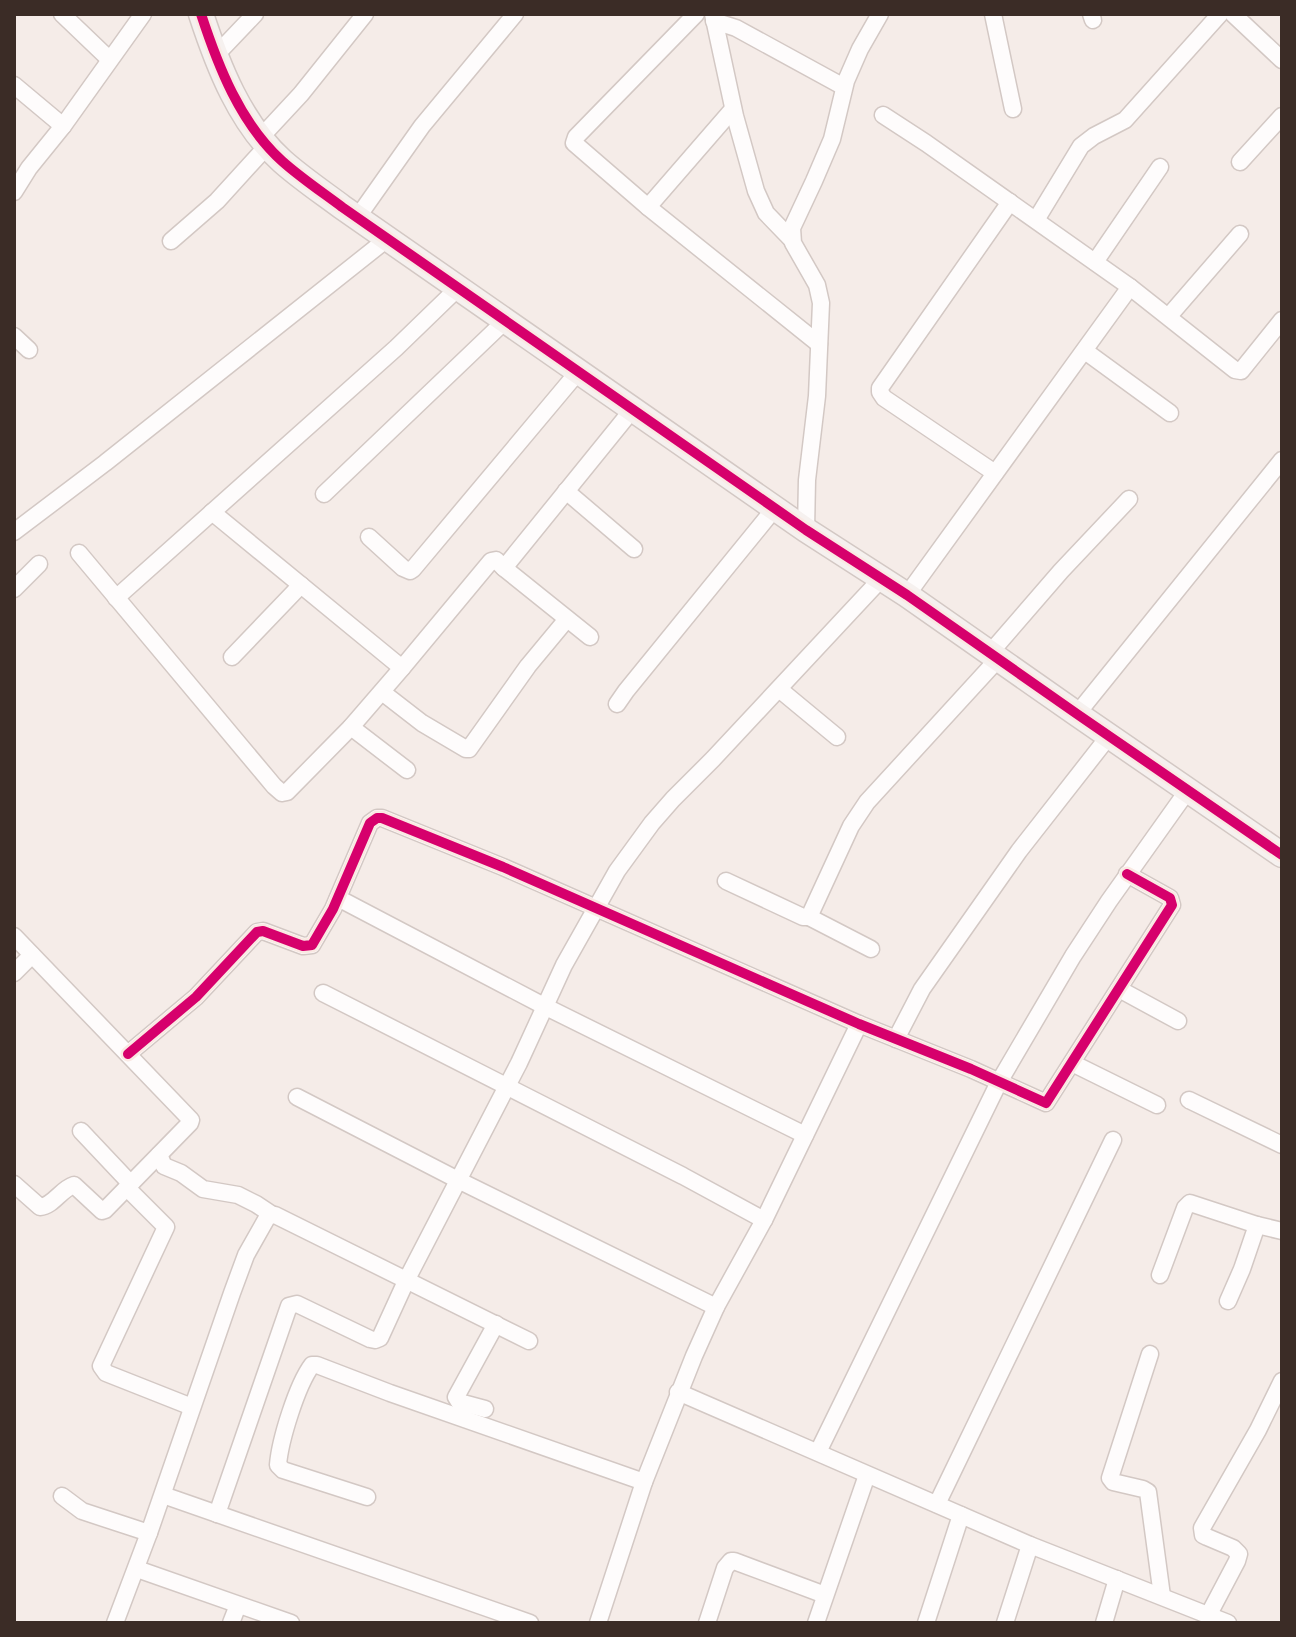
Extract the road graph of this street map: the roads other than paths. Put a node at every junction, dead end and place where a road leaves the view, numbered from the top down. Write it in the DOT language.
graph roads {
  1 [pos="62,14"];
  2 [pos="143,14"];
  3 [pos="201,14"];
  4 [pos="255,14"];
  5 [pos="365,14"];
  6 [pos="515,14"];
  7 [pos="696,14"];
  8 [pos="880,14"];
  9 [pos="993,14"];
  10 [pos="1220,14"];
  11 [pos="1233,14"];
  12 [pos="714,18"];
  13 [pos="215,56"];
  14 [pos="109,59"];
  15 [pos="1282,60"];
  16 [pos="14,85"];
  17 [pos="844,87"];
  18 [pos="733,109"];
  19 [pos="1013,109"];
  20 [pos="883,115"];
  21 [pos="1282,116"];
  22 [pos="63,126"];
  23 [pos="262,148"];
  24 [pos="1240,162"];
  25 [pos="1160,167"];
  26 [pos="14,192"];
  27 [pos="1010,202"];
  28 [pos="648,207"];
  29 [pos="357,218"];
  30 [pos="1036,220"];
  31 [pos="1240,234"];
  32 [pos="792,240"];
  33 [pos="171,241"];
  34 [pos="381,244"];
  35 [pos="1095,262"];
  36 [pos="1130,287"];
  37 [pos="453,294"];
  38 [pos="1169,316"];
  39 [pos="1282,320"];
  40 [pos="500,325"];
  41 [pos="14,336"];
  42 [pos="819,344"];
  43 [pos="29,350"];
  44 [pos="1085,351"];
  45 [pos="572,379"];
  46 [pos="1170,413"];
  47 [pos="628,415"];
  48 [pos="1282,460"];
  49 [pos="995,473"];
  50 [pos="566,491"];
  51 [pos="324,494"];
  52 [pos="1129,499"];
  53 [pos="212,512"];
  54 [pos="769,516"];
  55 [pos="806,530"];
  56 [pos="14,532"];
  57 [pos="369,537"];
  58 [pos="634,549"];
  59 [pos="79,553"];
  60 [pos="39,564"];
  61 [pos="504,568"];
  62 [pos="301,585"];
  63 [pos="874,586"];
  64 [pos="14,589"];
  65 [pos="907,595"];
  66 [pos="116,598"];
  67 [pos="567,619"];
  68 [pos="590,637"];
  69 [pos="232,657"];
  70 [pos="991,663"];
  71 [pos="402,668"];
  72 [pos="779,689"];
  73 [pos="382,692"];
  74 [pos="617,704"];
  75 [pos="1077,714"];
  76 [pos="351,727"];
  77 [pos="837,737"];
  78 [pos="1102,745"];
  79 [pos="407,770"];
  80 [pos="1184,797"];
  81 [pos="1282,855"];
  82 [pos="1127,874"];
  83 [pos="726,881"];
  84 [pos="338,898"];
  85 [pos="595,908"];
  86 [pos="809,917"];
  87 [pos="14,936"];
  88 [pos="871,949"];
  89 [pos="32,955"];
  90 [pos="14,973"];
  91 [pos="1119,989"];
  92 [pos="323,993"];
  93 [pos="544,1006"];
  94 [pos="1178,1021"];
  95 [pos="859,1024"];
  96 [pos="896,1039"];
  97 [pos="128,1054"];
  98 [pos="1072,1063"];
  99 [pos="999,1082"];
  100 [pos="505,1087"];
  101 [pos="297,1097"];
  102 [pos="1189,1100"];
  103 [pos="1157,1105"];
  104 [pos="81,1131"];
  105 [pos="805,1135"];
  106 [pos="1113,1140"];
  107 [pos="1282,1145"];
  108 [pos="159,1155"];
  109 [pos="458,1180"];
  110 [pos="14,1184"];
  111 [pos="129,1186"];
  112 [pos="271,1214"];
  113 [pos="764,1220"];
  114 [pos="1257,1225"];
  115 [pos="1282,1231"];
  116 [pos="1160,1275"];
  117 [pos="407,1279"];
  118 [pos="1228,1301"];
  119 [pos="716,1307"];
  120 [pos="496,1324"];
  121 [pos="529,1341"];
  122 [pos="1150,1354"];
  123 [pos="1282,1381"];
  124 [pos="678,1392"];
  125 [pos="192,1407"];
  126 [pos="485,1409"];
  127 [pos="818,1452"];
  128 [pos="867,1475"];
  129 [pos="644,1482"];
  130 [pos="163,1495"];
  131 [pos="62,1496"];
  132 [pos="367,1497"];
  133 [pos="937,1504"];
  134 [pos="217,1514"];
  135 [pos="961,1515"];
  136 [pos="149,1533"];
  137 [pos="1030,1545"];
  138 [pos="137,1569"];
  139 [pos="1117,1579"];
  140 [pos="825,1595"];
  141 [pos="1162,1596"];
  142 [pos="238,1605"];
  143 [pos="1209,1614"];
  144 [pos="115,1623"];
  145 [pos="231,1623"];
  146 [pos="291,1623"];
  147 [pos="530,1623"];
  148 [pos="598,1623"];
  149 [pos="707,1623"];
  150 [pos="816,1623"];
  151 [pos="926,1623"];
  152 [pos="1005,1623"];
  153 [pos="1104,1623"];
  154 [pos="1228,1623"];
  1 -- 14 [label="street"];
  2 -- 14 [label="street"];
  3 -- 13 [label="street"];
  4 -- 13 [label="street"];
  5 -- 23 [label="street"];
  6 -- 29 [label="street"];
  7 -- 28 [label="street"];
  8 -- 17 [label="street"];
  9 -- 19 [label="street"];
  10 -- 30 [label="street"];
  11 -- 15 [label="street"];
  12 -- 17 [label="street"];
  12 -- 18 [label="street"];
  13 -- 23 [label="street"];
  14 -- 22 [label="street"];
  16 -- 22 [label="street"];
  17 -- 32 [label="street"];
  18 -- 28 [label="street"];
  18 -- 32 [label="street"];
  20 -- 27 [label="street"];
  21 -- 24 [label="street"];
  22 -- 26 [label="street"];
  23 -- 29 [label="street"];
  23 -- 33 [label="street"];
  25 -- 35 [label="street"];
  27 -- 30 [label="street"];
  27 -- 49 [label="street"];
  28 -- 42 [label="street"];
  29 -- 34 [label="street"];
  30 -- 35 [label="street"];
  31 -- 38 [label="street"];
  32 -- 42 [label="street"];
  34 -- 37 [label="street"];
  34 -- 56 [label="street"];
  35 -- 36 [label="street"];
  36 -- 38 [label="street"];
  36 -- 44 [label="street"];
  37 -- 40 [label="street"];
  37 -- 53 [label="street"];
  38 -- 39 [label="street"];
  40 -- 45 [label="street"];
  40 -- 51 [label="street"];
  41 -- 43 [label="street"];
  42 -- 55 [label="street"];
  44 -- 46 [label="street"];
  44 -- 49 [label="street"];
  45 -- 47 [label="street"];
  45 -- 57 [label="street"];
  47 -- 50 [label="street"];
  47 -- 54 [label="street"];
  48 -- 75 [label="street"];
  49 -- 65 [label="street"];
  50 -- 58 [label="street"];
  50 -- 61 [label="street"];
  52 -- 70 [label="street"];
  53 -- 62 [label="street"];
  53 -- 66 [label="street"];
  54 -- 55 [label="street"];
  54 -- 74 [label="street"];
  55 -- 63 [label="street"];
  59 -- 66 [label="street"];
  60 -- 64 [label="street"];
  61 -- 67 [label="street"];
  61 -- 71 [label="street"];
  62 -- 69 [label="street"];
  62 -- 71 [label="street"];
  63 -- 65 [label="street"];
  63 -- 72 [label="street"];
  65 -- 70 [label="street"];
  66 -- 76 [label="street"];
  67 -- 68 [label="street"];
  67 -- 73 [label="street"];
  70 -- 75 [label="street"];
  70 -- 86 [label="street"];
  71 -- 73 [label="street"];
  72 -- 77 [label="street"];
  72 -- 85 [label="street"];
  73 -- 76 [label="street"];
  75 -- 78 [label="street"];
  76 -- 79 [label="street"];
  78 -- 80 [label="street"];
  78 -- 96 [label="street"];
  80 -- 81 [label="street"];
  80 -- 82 [label="street"];
  82 -- 91 [label="street"];
  82 -- 99 [label="street"];
  83 -- 86 [label="street"];
  84 -- 85 [label="street"];
  84 -- 93 [label="street"];
  84 -- 97 [label="street"];
  85 -- 93 [label="street"];
  85 -- 95 [label="street"];
  86 -- 88 [label="street"];
  87 -- 89 [label="street"];
  89 -- 90 [label="street"];
  89 -- 97 [label="street"];
  91 -- 94 [label="street"];
  91 -- 98 [label="street"];
  92 -- 100 [label="street"];
  93 -- 100 [label="street"];
  93 -- 105 [label="street"];
  95 -- 96 [label="street"];
  95 -- 105 [label="street"];
  96 -- 99 [label="street"];
  97 -- 108 [label="street"];
  98 -- 99 [label="street"];
  98 -- 103 [label="street"];
  99 -- 127 [label="street"];
  100 -- 109 [label="street"];
  100 -- 113 [label="street"];
  101 -- 109 [label="street"];
  102 -- 107 [label="street"];
  104 -- 111 [label="street"];
  105 -- 113 [label="street"];
  106 -- 133 [label="street"];
  108 -- 111 [label="street"];
  108 -- 112 [label="street"];
  109 -- 117 [label="street"];
  109 -- 119 [label="street"];
  110 -- 111 [label="street"];
  111 -- 125 [label="street"];
  112 -- 117 [label="street"];
  112 -- 125 [label="street"];
  113 -- 119 [label="street"];
  114 -- 115 [label="street"];
  114 -- 116 [label="street"];
  114 -- 118 [label="street"];
  117 -- 120 [label="street"];
  117 -- 134 [label="street"];
  119 -- 124 [label="street"];
  120 -- 121 [label="street"];
  120 -- 126 [label="street"];
  122 -- 141 [label="street"];
  123 -- 143 [label="street"];
  124 -- 127 [label="street"];
  124 -- 129 [label="street"];
  125 -- 130 [label="street"];
  127 -- 128 [label="street"];
  128 -- 133 [label="street"];
  128 -- 140 [label="street"];
  129 -- 132 [label="street"];
  129 -- 148 [label="street"];
  130 -- 134 [label="street"];
  130 -- 136 [label="street"];
  131 -- 136 [label="street"];
  133 -- 135 [label="street"];
  134 -- 147 [label="street"];
  135 -- 137 [label="street"];
  135 -- 151 [label="street"];
  136 -- 138 [label="street"];
  137 -- 139 [label="street"];
  137 -- 152 [label="street"];
  138 -- 142 [label="street"];
  138 -- 144 [label="street"];
  139 -- 141 [label="street"];
  139 -- 153 [label="street"];
  140 -- 149 [label="street"];
  140 -- 150 [label="street"];
  141 -- 143 [label="street"];
  142 -- 145 [label="street"];
  142 -- 146 [label="street"];
  143 -- 154 [label="street"];
}
